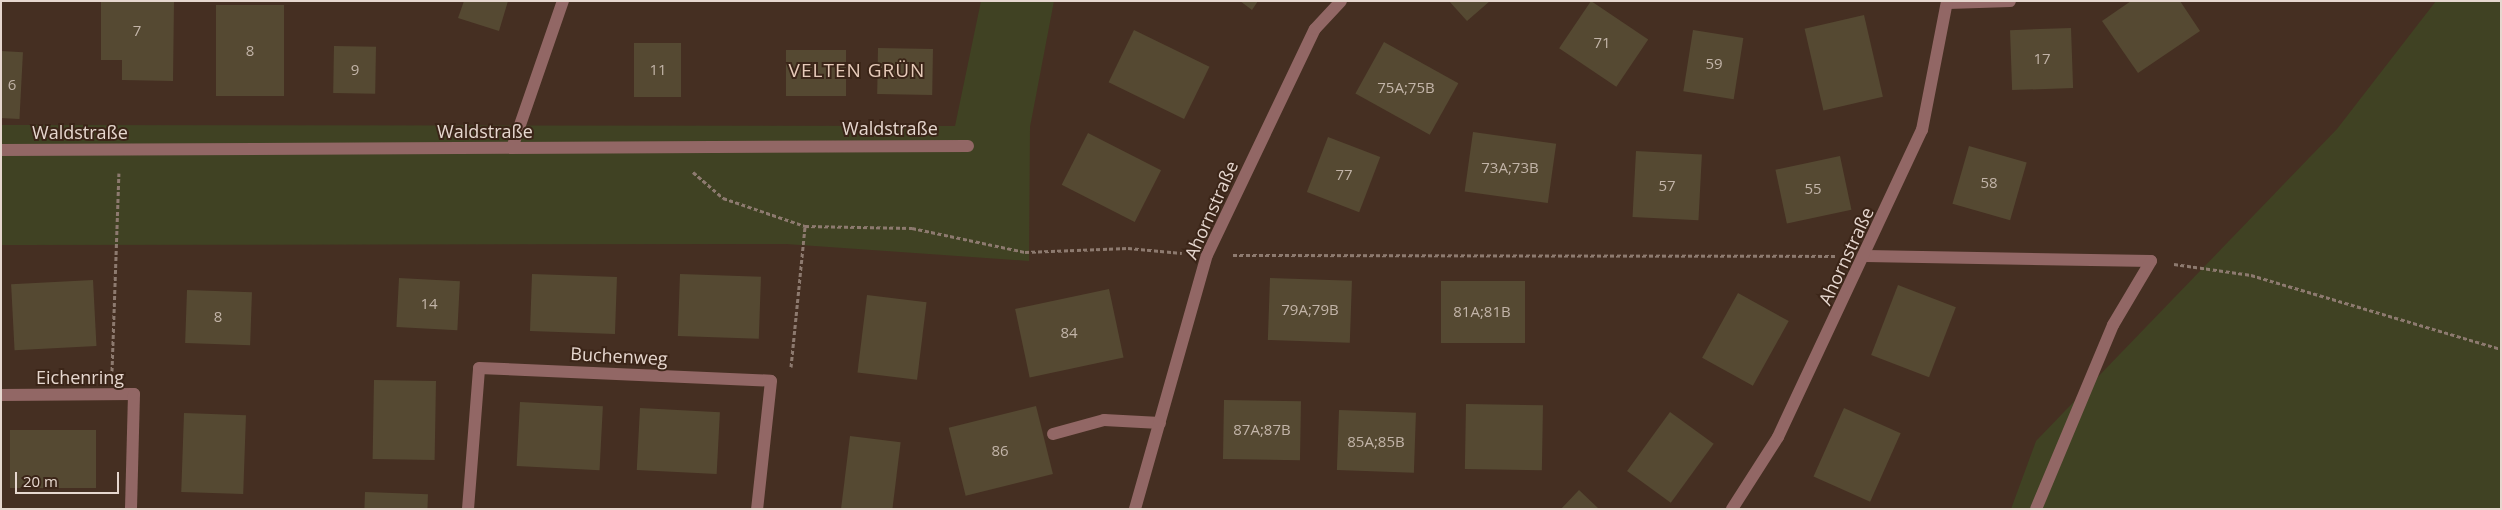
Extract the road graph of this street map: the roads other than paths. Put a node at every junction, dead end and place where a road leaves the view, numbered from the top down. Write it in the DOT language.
graph roads {
  1 [pos="563,1"];
  2 [pos="1341,1"];
  3 [pos="2010,1"];
  4 [pos="1948,2"];
  5 [pos="968,146"];
  6 [pos="512,148"];
  7 [pos="1,150"];
  8 [pos="1866,256"];
  9 [pos="1,395"];
  10 [pos="1160,423"];
  11 [pos="1053,434"];
  12 [pos="131,509"];
  13 [pos="468,509"];
  14 [pos="757,509"];
  15 [pos="1136,509"];
  16 [pos="1732,509"];
  17 [pos="2036,509"];
  1 -- 6 [label="street"];
  2 -- 10 [label="street, Ahornstraße"];
  3 -- 4 [label="street"];
  4 -- 8 [label="street, Ahornstraße"];
  5 -- 6 [label="street, Waldstraße"];
  6 -- 7 [label="street, Waldstraße"];
  8 -- 16 [label="street, Ahornstraße"];
  8 -- 17 [label="street"];
  9 -- 12 [label="street, Eichenring"];
  10 -- 11 [label="street"];
  10 -- 15 [label="street, Ahornstraße"];
  13 -- 14 [label="street, Buchenweg"];
}
